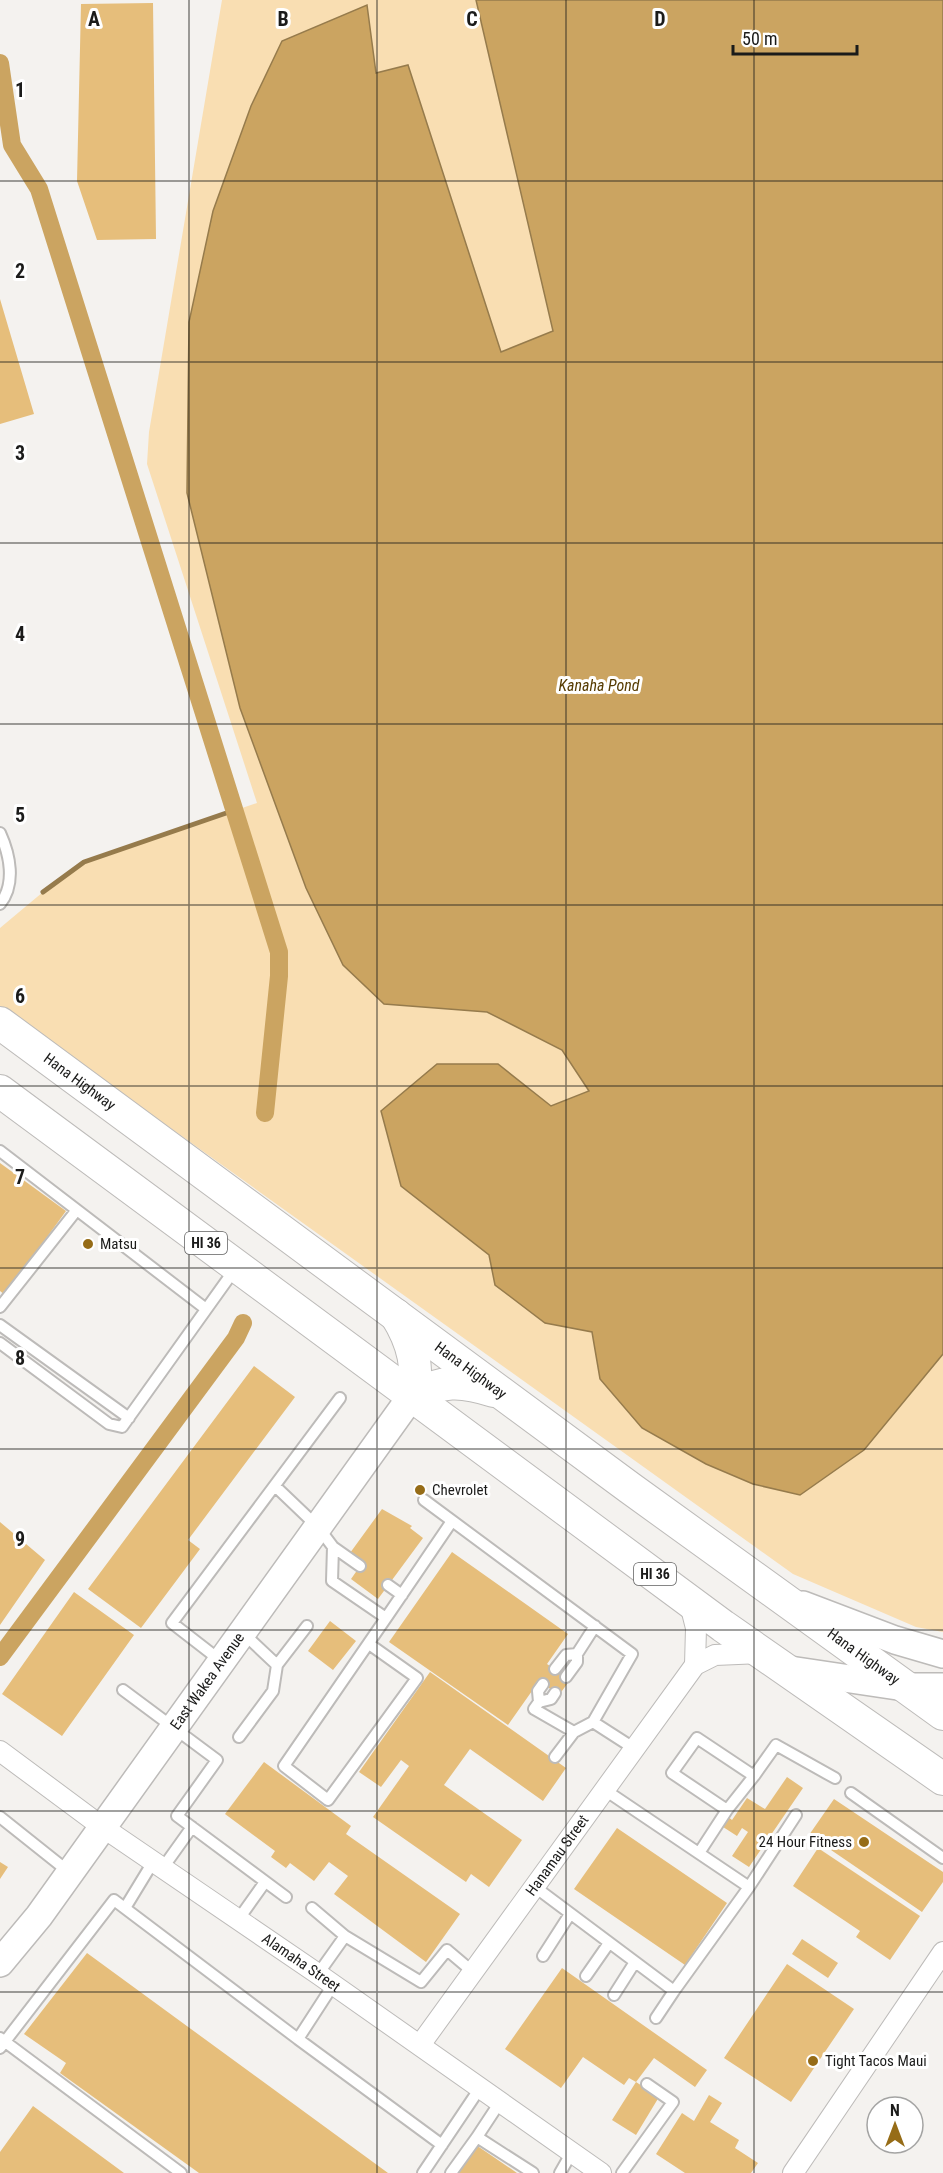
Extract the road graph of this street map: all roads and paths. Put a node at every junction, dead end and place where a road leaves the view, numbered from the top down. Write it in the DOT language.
graph roads {
  1 [pos="0,833"];
  2 [pos="0,904"];
  3 [pos="0,1023"];
  4 [pos="0,1091"];
  5 [pos="0,1151"];
  6 [pos="76,1211"];
  7 [pos="237,1266"];
  8 [pos="0,1307"];
  9 [pos="206,1309"];
  10 [pos="395,1314"];
  11 [pos="0,1325"];
  12 [pos="0,1343"];
  13 [pos="506,1396"];
  14 [pos="411,1397"];
  15 [pos="340,1398"];
  16 [pos="129,1418"];
  17 [pos="275,1485"];
  18 [pos="424,1500"];
  19 [pos="452,1521"];
  20 [pos="325,1537"];
  21 [pos="360,1566"];
  22 [pos="388,1585"];
  23 [pos="775,1594"];
  24 [pos="402,1595"];
  25 [pos="689,1600"];
  26 [pos="386,1618"];
  27 [pos="307,1626"];
  28 [pos="594,1626"];
  29 [pos="242,1632"];
  30 [pos="369,1644"];
  31 [pos="577,1654"];
  32 [pos="943,1654"];
  33 [pos="221,1661"];
  34 [pos="777,1662"];
  35 [pos="278,1665"];
  36 [pos="695,1665"];
  37 [pos="555,1669"];
  38 [pos="566,1677"];
  39 [pos="543,1684"];
  40 [pos="904,1687"];
  41 [pos="943,1687"];
  42 [pos="123,1690"];
  43 [pos="555,1693"];
  44 [pos="539,1702"];
  45 [pos="943,1714"];
  46 [pos="594,1722"];
  47 [pos="173,1727"];
  48 [pos="574,1732"];
  49 [pos="239,1737"];
  50 [pos="635,1749"];
  51 [pos="0,1751"];
  52 [pos="555,1757"];
  53 [pos="754,1776"];
  54 [pos="835,1778"];
  55 [pos="943,1779"];
  56 [pos="605,1790"];
  57 [pos="850,1793"];
  58 [pos="727,1810"];
  59 [pos="796,1815"];
  60 [pos="0,1817"];
  61 [pos="101,1826"];
  62 [pos="192,1827"];
  63 [pos="699,1853"];
  64 [pos="943,1858"];
  65 [pos="158,1865"];
  66 [pos="70,1872"];
  67 [pos="265,1882"];
  68 [pos="534,1887"];
  69 [pos="749,1887"];
  70 [pos="286,1897"];
  71 [pos="125,1908"];
  72 [pos="312,1908"];
  73 [pos="570,1914"];
  74 [pos="238,1920"];
  75 [pos="345,1936"];
  76 [pos="609,1943"];
  77 [pos="943,1952"];
  78 [pos="543,1956"];
  79 [pos="635,1962"];
  80 [pos="0,1963"];
  81 [pos="473,1972"];
  82 [pos="586,1976"];
  83 [pos="325,1979"];
  84 [pos="674,1991"];
  85 [pos="614,1995"];
  86 [pos="656,2018"];
  87 [pos="298,2039"];
  88 [pos="2,2043"];
  89 [pos="420,2046"];
  90 [pos="647,2084"];
  91 [pos="480,2088"];
  92 [pos="500,2102"];
  93 [pos="477,2137"];
  94 [pos="442,2145"];
  95 [pos="572,2152"];
  96 [pos="181,2173"];
  97 [pos="423,2173"];
  98 [pos="451,2173"];
  99 [pos="532,2173"];
  100 [pos="560,2173"];
  101 [pos="601,2173"];
  102 [pos="622,2173"];
  103 [pos="793,2173"];
  1 -- 2 [label="lane"];
  3 -- 10 [label="main road, Hana Highway"];
  4 -- 7 [label="main road, HI 36"];
  5 -- 6 [label="lane"];
  6 -- 8 [label="lane"];
  6 -- 9 [label="lane"];
  7 -- 9 [label="lane"];
  7 -- 14 [label="main road, HI 36"];
  9 -- 16 [label="lane"];
  10 -- 13 [label="main road, Hana Highway"];
  10 -- 14 [label="main road"];
  11 -- 16 [label="lane"];
  12 -- 16 [label="lane"];
  13 -- 14 [label="main road"];
  13 -- 23 [label="main road, Hana Highway"];
  14 -- 20 [label="street, East Wakea Avenue"];
  14 -- 25 [label="main road, HI 36"];
  15 -- 17 [label="lane"];
  17 -- 20 [label="lane"];
  17 -- 33 [label="lane"];
  18 -- 19 [label="lane"];
  19 -- 24 [label="lane"];
  19 -- 28 [label="lane"];
  20 -- 21 [label="lane"];
  20 -- 26 [label="lane"];
  20 -- 29 [label="street, East Wakea Avenue"];
  22 -- 24 [label="lane"];
  23 -- 32 [label="street"];
  23 -- 40 [label="main road, Hana Highway"];
  24 -- 26 [label="lane"];
  25 -- 34 [label="main road, HI 36"];
  25 -- 36 [label="street"];
  26 -- 30 [label="lane"];
  27 -- 35 [label="lane"];
  28 -- 31 [label="lane"];
  28 -- 46 [label="lane"];
  29 -- 33 [label="street, East Wakea Avenue"];
  29 -- 35 [label="lane"];
  30 -- 30 [label="lane"];
  31 -- 37 [label="lane"];
  31 -- 38 [label="lane"];
  33 -- 47 [label="street, East Wakea Avenue"];
  34 -- 36 [label="street"];
  34 -- 40 [label="street"];
  34 -- 55 [label="main road, HI 36"];
  35 -- 49 [label="lane"];
  36 -- 50 [label="street, Hanamau Street"];
  39 -- 44 [label="lane"];
  40 -- 41 [label="street"];
  40 -- 45 [label="main road, Hana Highway"];
  42 -- 47 [label="lane"];
  43 -- 44 [label="lane"];
  44 -- 48 [label="lane"];
  46 -- 48 [label="lane"];
  46 -- 50 [label="lane"];
  47 -- 61 [label="street, East Wakea Avenue"];
  47 -- 62 [label="lane"];
  48 -- 52 [label="lane"];
  50 -- 56 [label="street, Hanamau Street"];
  51 -- 61 [label="street, Alamaha Street"];
  53 -- 54 [label="lane"];
  53 -- 58 [label="lane"];
  53 -- 58 [label="lane"];
  56 -- 63 [label="lane"];
  56 -- 68 [label="street, Hanamau Street"];
  57 -- 64 [label="lane"];
  58 -- 63 [label="lane"];
  59 -- 69 [label="lane"];
  60 -- 66 [label="lane"];
  61 -- 65 [label="street, Alamaha Street"];
  61 -- 66 [label="street, East Wakea Avenue"];
  62 -- 65 [label="lane"];
  62 -- 67 [label="lane"];
  63 -- 69 [label="lane"];
  65 -- 71 [label="lane"];
  65 -- 74 [label="street, Alamaha Street"];
  66 -- 80 [label="street, East Wakea Avenue"];
  67 -- 70 [label="lane"];
  67 -- 74 [label="lane"];
  68 -- 73 [label="lane"];
  68 -- 81 [label="street, Hanamau Street"];
  69 -- 84 [label="lane"];
  71 -- 87 [label="lane"];
  71 -- 88 [label="lane"];
  72 -- 75 [label="lane"];
  73 -- 76 [label="lane"];
  73 -- 78 [label="lane"];
  74 -- 83 [label="street, Alamaha Street"];
  75 -- 81 [label="lane"];
  75 -- 83 [label="lane"];
  76 -- 79 [label="lane"];
  76 -- 82 [label="lane"];
  77 -- 103 [label="street"];
  79 -- 84 [label="lane"];
  79 -- 85 [label="lane"];
  81 -- 89 [label="street, Hanamau Street"];
  83 -- 87 [label="lane"];
  83 -- 89 [label="street, Alamaha Street"];
  84 -- 86 [label="lane"];
  87 -- 94 [label="lane"];
  88 -- 96 [label="lane"];
  89 -- 91 [label="street, Alamaha Street"];
  90 -- 102 [label="lane"];
  91 -- 92 [label="street, Alamaha Street"];
  91 -- 94 [label="lane"];
  92 -- 93 [label="lane"];
  92 -- 95 [label="street, Alamaha Street"];
  93 -- 98 [label="lane"];
  93 -- 99 [label="lane"];
  94 -- 97 [label="lane"];
  95 -- 100 [label="lane"];
  95 -- 101 [label="street, Alamaha Street"];
}
